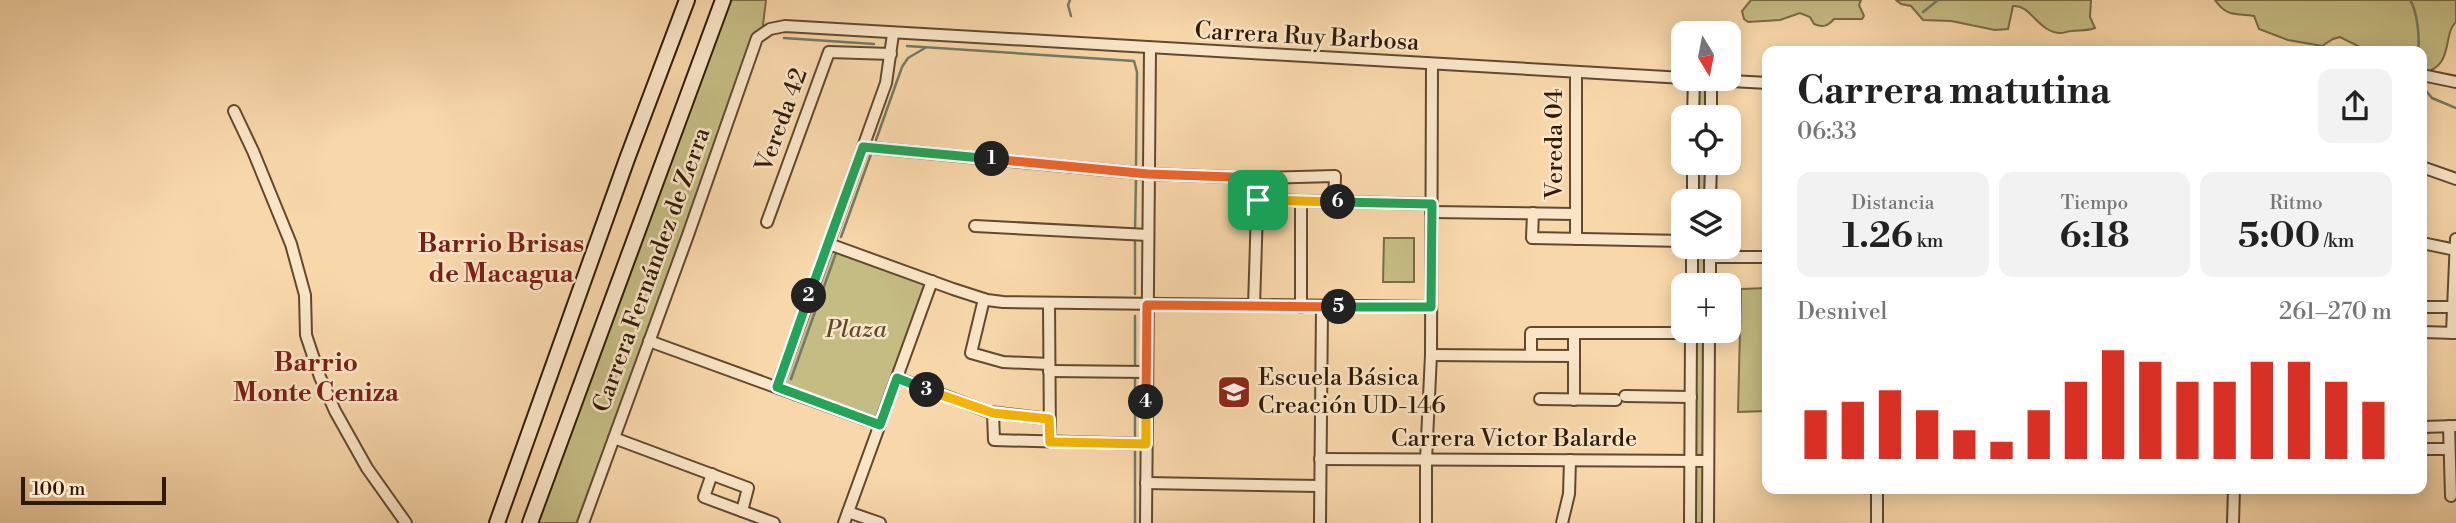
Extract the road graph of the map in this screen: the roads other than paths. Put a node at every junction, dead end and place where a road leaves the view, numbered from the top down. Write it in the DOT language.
graph roads {
  1 [pos="687,0"];
  2 [pos="723,0"];
  3 [pos="762,33"];
  4 [pos="893,34"];
  5 [pos="1150,49"];
  6 [pos="891,54"];
  7 [pos="1432,66"];
  8 [pos="1576,74"];
  9 [pos="2427,76"];
  10 [pos="1671,78"];
  11 [pos="1741,82"];
  12 [pos="2456,82"];
  13 [pos="1762,83"];
  14 [pos="234,111"];
  15 [pos="863,147"];
  16 [pos="2427,169"];
  17 [pos="1148,174"];
  18 [pos="1258,178"];
  19 [pos="2456,179"];
  20 [pos="1258,200"];
  21 [pos="1301,201"];
  22 [pos="1334,202"];
  23 [pos="1432,208"];
  24 [pos="1533,213"];
  25 [pos="1576,214"];
  26 [pos="767,222"];
  27 [pos="975,226"];
  28 [pos="1140,235"];
  29 [pos="1576,239"];
  30 [pos="1671,241"];
  31 [pos="2427,243"];
  32 [pos="828,244"];
  33 [pos="2456,246"];
  34 [pos="1741,255"];
  35 [pos="1762,256"];
  36 [pos="932,281"];
  37 [pos="2454,289"];
  38 [pos="984,299"];
  39 [pos="1049,303"];
  40 [pos="1147,305"];
  41 [pos="1254,306"];
  42 [pos="1301,307"];
  43 [pos="1322,307"];
  44 [pos="1431,307"];
  45 [pos="2427,307"];
  46 [pos="2452,307"];
  47 [pos="1671,332"];
  48 [pos="2427,332"];
  49 [pos="1574,333"];
  50 [pos="2454,333"];
  51 [pos="649,341"];
  52 [pos="1692,343"];
  53 [pos="1709,343"];
  54 [pos="1431,355"];
  55 [pos="1531,355"];
  56 [pos="1574,355"];
  57 [pos="1049,367"];
  58 [pos="1139,372"];
  59 [pos="897,378"];
  60 [pos="777,387"];
  61 [pos="1691,397"];
  62 [pos="1540,399"];
  63 [pos="1574,400"];
  64 [pos="993,413"];
  65 [pos="1049,419"];
  66 [pos="880,425"];
  67 [pos="2427,426"];
  68 [pos="2452,426"];
  69 [pos="614,438"];
  70 [pos="1050,442"];
  71 [pos="1146,444"];
  72 [pos="2427,449"];
  73 [pos="2449,449"];
  74 [pos="1320,459"];
  75 [pos="1426,460"];
  76 [pos="1570,460"];
  77 [pos="1690,461"];
  78 [pos="1708,461"];
  79 [pos="712,474"];
  80 [pos="1146,484"];
  81 [pos="1320,486"];
  82 [pos="2453,489"];
  83 [pos="1877,494"];
  84 [pos="2234,494"];
  85 [pos="742,511"];
  86 [pos="848,512"];
  87 [pos="406,523"];
  88 [pos="497,523"];
  89 [pos="530,523"];
  90 [pos="583,523"];
  91 [pos="774,523"];
  92 [pos="844,523"];
  93 [pos="880,523"];
  94 [pos="1146,523"];
  95 [pos="1320,523"];
  96 [pos="1426,523"];
  97 [pos="1562,523"];
  98 [pos="1690,523"];
  99 [pos="1708,523"];
  100 [pos="1877,523"];
  101 [pos="2233,523"];
  1 -- 88 [label="main road"];
  2 -- 89 [label="main road"];
  3 -- 4 [label="street, Carrera Ruy Barbosa"];
  3 -- 51 [label="street, Carrera Fernández de Zerra"];
  4 -- 5 [label="street, Carrera Ruy Barbosa"];
  4 -- 6 [label="street"];
  5 -- 7 [label="street, Carrera Ruy Barbosa"];
  5 -- 17 [label="street"];
  6 -- 15 [label="street"];
  6 -- 26 [label="street, Vereda 42"];
  7 -- 8 [label="street, Carrera Ruy Barbosa"];
  7 -- 23 [label="street"];
  8 -- 10 [label="street, Carrera Ruy Barbosa"];
  8 -- 25 [label="street, Vereda 04"];
  9 -- 12 [label="street"];
  11 -- 13 [label="street"];
  14 -- 87 [label="street"];
  15 -- 17 [label="street"];
  15 -- 32 [label="street"];
  16 -- 19 [label="street"];
  17 -- 18 [label="street"];
  17 -- 28 [label="street"];
  18 -- 20 [label="street"];
  18 -- 22 [label="street"];
  20 -- 21 [label="street"];
  20 -- 41 [label="street"];
  21 -- 22 [label="street"];
  21 -- 42 [label="street"];
  22 -- 23 [label="street"];
  23 -- 24 [label="street"];
  23 -- 44 [label="street"];
  24 -- 25 [label="street"];
  24 -- 29 [label="street"];
  25 -- 29 [label="street, Vereda 04"];
  27 -- 28 [label="street"];
  28 -- 40 [label="street"];
  29 -- 30 [label="street"];
  31 -- 33 [label="street"];
  32 -- 36 [label="street"];
  32 -- 60 [label="street"];
  33 -- 37 [label="street"];
  34 -- 35 [label="street"];
  36 -- 38 [label="street"];
  36 -- 59 [label="street"];
  37 -- 46 [label="street"];
  38 -- 39 [label="street"];
  38 -- 57 [label="street"];
  39 -- 40 [label="street"];
  39 -- 57 [label="street"];
  40 -- 41 [label="street"];
  40 -- 58 [label="street"];
  41 -- 42 [label="street"];
  42 -- 43 [label="street"];
  43 -- 44 [label="street"];
  43 -- 74 [label="street"];
  44 -- 54 [label="street"];
  45 -- 46 [label="street"];
  46 -- 50 [label="street"];
  47 -- 49 [label="street"];
  48 -- 50 [label="street"];
  49 -- 55 [label="street"];
  49 -- 56 [label="street"];
  51 -- 60 [label="street"];
  51 -- 69 [label="street, Carrera Fernández de Zerra"];
  52 -- 61 [label="street"];
  53 -- 78 [label="street"];
  54 -- 55 [label="street"];
  54 -- 75 [label="street"];
  55 -- 56 [label="street"];
  56 -- 63 [label="street"];
  57 -- 58 [label="street"];
  57 -- 65 [label="street"];
  58 -- 71 [label="street"];
  59 -- 64 [label="street"];
  59 -- 66 [label="street"];
  60 -- 66 [label="street"];
  61 -- 63 [label="street"];
  61 -- 77 [label="street"];
  62 -- 63 [label="street"];
  64 -- 65 [label="street"];
  64 -- 70 [label="street"];
  65 -- 70 [label="street"];
  66 -- 86 [label="street"];
  67 -- 68 [label="street"];
  68 -- 73 [label="street"];
  69 -- 79 [label="street"];
  69 -- 90 [label="street, Carrera Fernández de Zerra"];
  70 -- 71 [label="street"];
  71 -- 80 [label="street"];
  72 -- 73 [label="street"];
  73 -- 82 [label="street"];
  74 -- 75 [label="street, Carrera Victor Balarde"];
  74 -- 81 [label="street"];
  75 -- 76 [label="street, Carrera Victor Balarde"];
  75 -- 96 [label="street"];
  76 -- 77 [label="street, Carrera Victor Balarde"];
  76 -- 97 [label="street"];
  77 -- 78 [label="street, Carrera Victor Balarde"];
  77 -- 98 [label="street"];
  78 -- 99 [label="street"];
  79 -- 85 [label="street"];
  79 -- 85 [label="street"];
  80 -- 81 [label="street"];
  80 -- 94 [label="street"];
  81 -- 95 [label="street"];
  83 -- 100 [label="street"];
  84 -- 101 [label="street"];
  85 -- 91 [label="street"];
  86 -- 92 [label="street"];
  86 -- 93 [label="street"];
}
